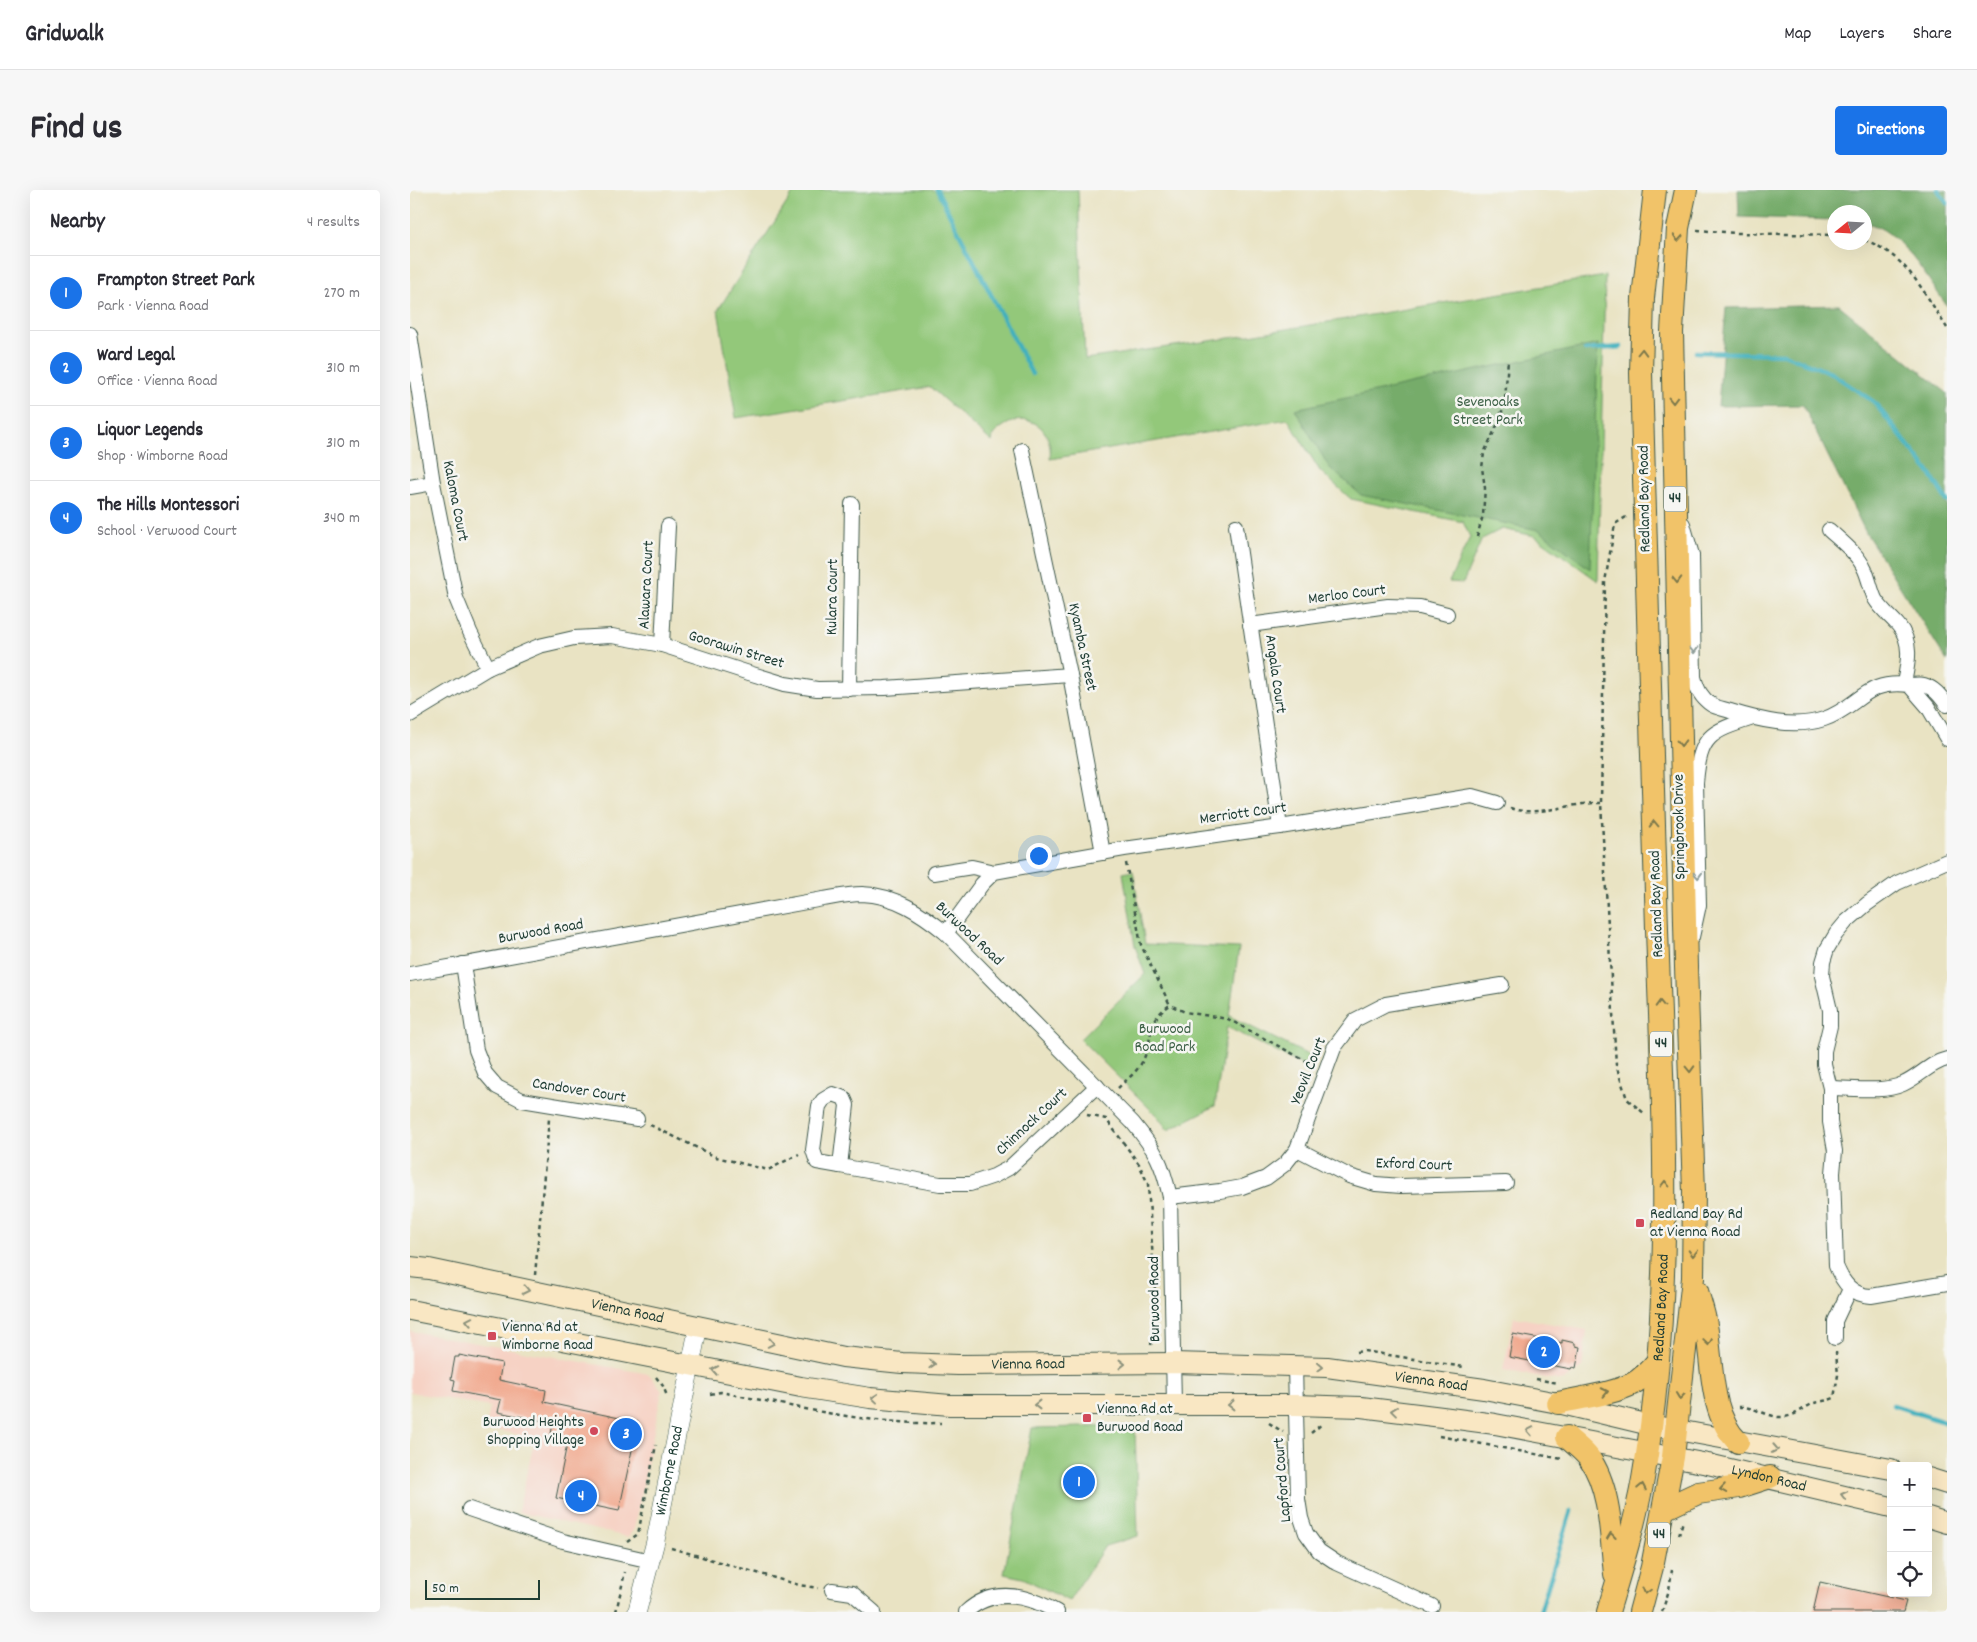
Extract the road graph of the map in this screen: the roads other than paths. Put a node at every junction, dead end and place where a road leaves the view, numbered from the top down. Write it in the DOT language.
graph roads {
  1 [pos="1655,190"];
  2 [pos="1686,190"];
  3 [pos="410,334"];
  4 [pos="1022,450"];
  5 [pos="433,483"];
  6 [pos="410,487"];
  7 [pos="1675,499"];
  8 [pos="852,504"];
  9 [pos="668,526"];
  10 [pos="1236,526"];
  11 [pos="1829,530"];
  12 [pos="1447,614"];
  13 [pos="1250,625"];
  14 [pos="662,645"];
  15 [pos="488,668"];
  16 [pos="1070,675"];
  17 [pos="1907,684"];
  18 [pos="849,689"];
  19 [pos="1947,705"];
  20 [pos="410,715"];
  21 [pos="1753,718"];
  22 [pos="1947,739"];
  23 [pos="1497,803"];
  24 [pos="1280,827"];
  25 [pos="1103,853"];
  26 [pos="1947,860"];
  27 [pos="994,872"];
  28 [pos="934,873"];
  29 [pos="946,932"];
  30 [pos="463,964"];
  31 [pos="1686,967"];
  32 [pos="410,974"];
  33 [pos="1502,985"];
  34 [pos="1947,1059"];
  35 [pos="1097,1086"];
  36 [pos="1830,1088"];
  37 [pos="638,1119"];
  38 [pos="1297,1149"];
  39 [pos="840,1166"];
  40 [pos="1506,1183"];
  41 [pos="1170,1197"];
  42 [pos="410,1267"];
  43 [pos="1693,1278"];
  44 [pos="1947,1283"];
  45 [pos="1850,1289"];
  46 [pos="410,1310"];
  47 [pos="698,1328"];
  48 [pos="1835,1338"];
  49 [pos="1657,1362"];
  50 [pos="1173,1363"];
  51 [pos="692,1365"];
  52 [pos="1295,1365"];
  53 [pos="1558,1403"];
  54 [pos="1174,1405"];
  55 [pos="1296,1405"];
  56 [pos="1650,1425"];
  57 [pos="1676,1429"];
  58 [pos="1567,1437"];
  59 [pos="1738,1442"];
  60 [pos="1647,1453"];
  61 [pos="1673,1457"];
  62 [pos="1887,1469"];
  63 [pos="1770,1477"];
  64 [pos="1932,1479"];
  65 [pos="1947,1484"];
  66 [pos="1887,1506"];
  67 [pos="469,1509"];
  68 [pos="1674,1514"];
  69 [pos="1932,1518"];
  70 [pos="1947,1522"];
  71 [pos="650,1561"];
  72 [pos="1616,1584"];
  73 [pos="832,1590"];
  74 [pos="1432,1606"];
  75 [pos="637,1612"];
  76 [pos="874,1612"];
  77 [pos="966,1612"];
  78 [pos="1057,1612"];
  79 [pos="1608,1612"];
  80 [pos="1640,1612"];
  49 -- 1 [label="main road, Redland Bay Road / 44, one-way"];
  2 -- 7 [label="main road, Redland Bay Road / 44, one-way"];
  3 -- 5 [label="street, Kaloma Court"];
  4 -- 16 [label="street, Kyamba Street"];
  5 -- 6 [label="street"];
  5 -- 15 [label="street, Kaloma Court"];
  7 -- 21 [label="street, Springbrook Drive, one-way"];
  7 -- 31 [label="main road, Redland Bay Road / 44, one-way"];
  8 -- 18 [label="street, Kulara Court"];
  9 -- 14 [label="street, Alawara Court"];
  10 -- 13 [label="street, Angala Court"];
  11 -- 17 [label="street"];
  12 -- 13 [label="street, Merloo Court"];
  13 -- 24 [label="street, Angala Court"];
  14 -- 15 [label="street, Goorawin Street"];
  14 -- 18 [label="street, Goorawin Street"];
  15 -- 20 [label="street, Goorawin Street"];
  16 -- 18 [label="street, Goorawin Street"];
  16 -- 25 [label="street, Kyamba Street"];
  17 -- 19 [label="street, Springbrook Drive"];
  17 -- 21 [label="street, Springbrook Drive"];
  17 -- 22 [label="street"];
  21 -- 31 [label="street, Springbrook Drive, one-way"];
  23 -- 24 [label="street, Merriott Court"];
  24 -- 25 [label="street, Merriott Court"];
  25 -- 27 [label="street, Merriott Court"];
  26 -- 36 [label="street"];
  27 -- 28 [label="street, Merriott Court"];
  27 -- 29 [label="street"];
  29 -- 30 [label="street, Burwood Road"];
  29 -- 35 [label="street, Burwood Road"];
  30 -- 32 [label="street, Burwood Road"];
  30 -- 37 [label="street, Candover Court"];
  31 -- 43 [label="main road, Redland Bay Road / 44, one-way"];
  33 -- 38 [label="street, Yeovil Court"];
  34 -- 36 [label="street"];
  35 -- 39 [label="street, Chinnock Court"];
  35 -- 41 [label="street, Burwood Road"];
  36 -- 45 [label="street"];
  38 -- 40 [label="street, Exford Court"];
  38 -- 41 [label="street, Yeovil Court"];
  39 -- 39 [label="street, Chinnock Court"];
  41 -- 50 [label="street, Burwood Road"];
  42 -- 47 [label="main road, Vienna Road, one-way"];
  43 -- 57 [label="main road, Redland Bay Road / 44, one-way"];
  43 -- 59 [label="main road, one-way"];
  44 -- 45 [label="street"];
  45 -- 48 [label="street"];
  51 -- 46 [label="main road, Vienna Road, one-way"];
  47 -- 50 [label="main road, Vienna Road, one-way"];
  47 -- 51 [label="street, Wimborne Road"];
  53 -- 49 [label="main road, one-way"];
  49 -- 56 [label="main road, Redland Bay Road / 44"];
  50 -- 52 [label="main road, Vienna Road"];
  50 -- 54 [label="street, Burwood Road"];
  54 -- 51 [label="main road, Vienna Road, one-way"];
  51 -- 71 [label="street, Wimborne Road"];
  52 -- 53 [label="main road, Vienna Road, one-way"];
  52 -- 55 [label="street, Lapford Court"];
  53 -- 56 [label="main road, Vienna Road"];
  55 -- 54 [label="main road, Vienna Road, one-way"];
  58 -- 55 [label="main road, Vienna Road, one-way"];
  55 -- 74 [label="street, Lapford Court"];
  56 -- 57 [label="main road, Lyndon Road"];
  56 -- 60 [label="main road, Redland Bay Road / 44"];
  57 -- 59 [label="main road, Lyndon Road"];
  57 -- 61 [label="main road, Redland Bay Road / 44"];
  58 -- 60 [label="main road, Vienna Road"];
  72 -- 58 [label="main road, one-way"];
  59 -- 62 [label="main road, Lyndon Road, one-way"];
  60 -- 61 [label="main road, Lyndon Road"];
  72 -- 60 [label="main road, Redland Bay Road / 44, one-way"];
  61 -- 63 [label="main road, Lyndon Road"];
  61 -- 68 [label="main road, Redland Bay Road / 44"];
  66 -- 63 [label="main road, Lyndon Road, one-way"];
  63 -- 68 [label="main road, one-way"];
  64 -- 65 [label="main road"];
  67 -- 71 [label="street"];
  68 -- 80 [label="main road, Redland Bay Road / 44, one-way"];
  69 -- 70 [label="main road"];
  71 -- 75 [label="street, Wimborne Road"];
  72 -- 79 [label="main road, Redland Bay Road / 44"];
  73 -- 76 [label="street"];
  77 -- 78 [label="street"];
}
